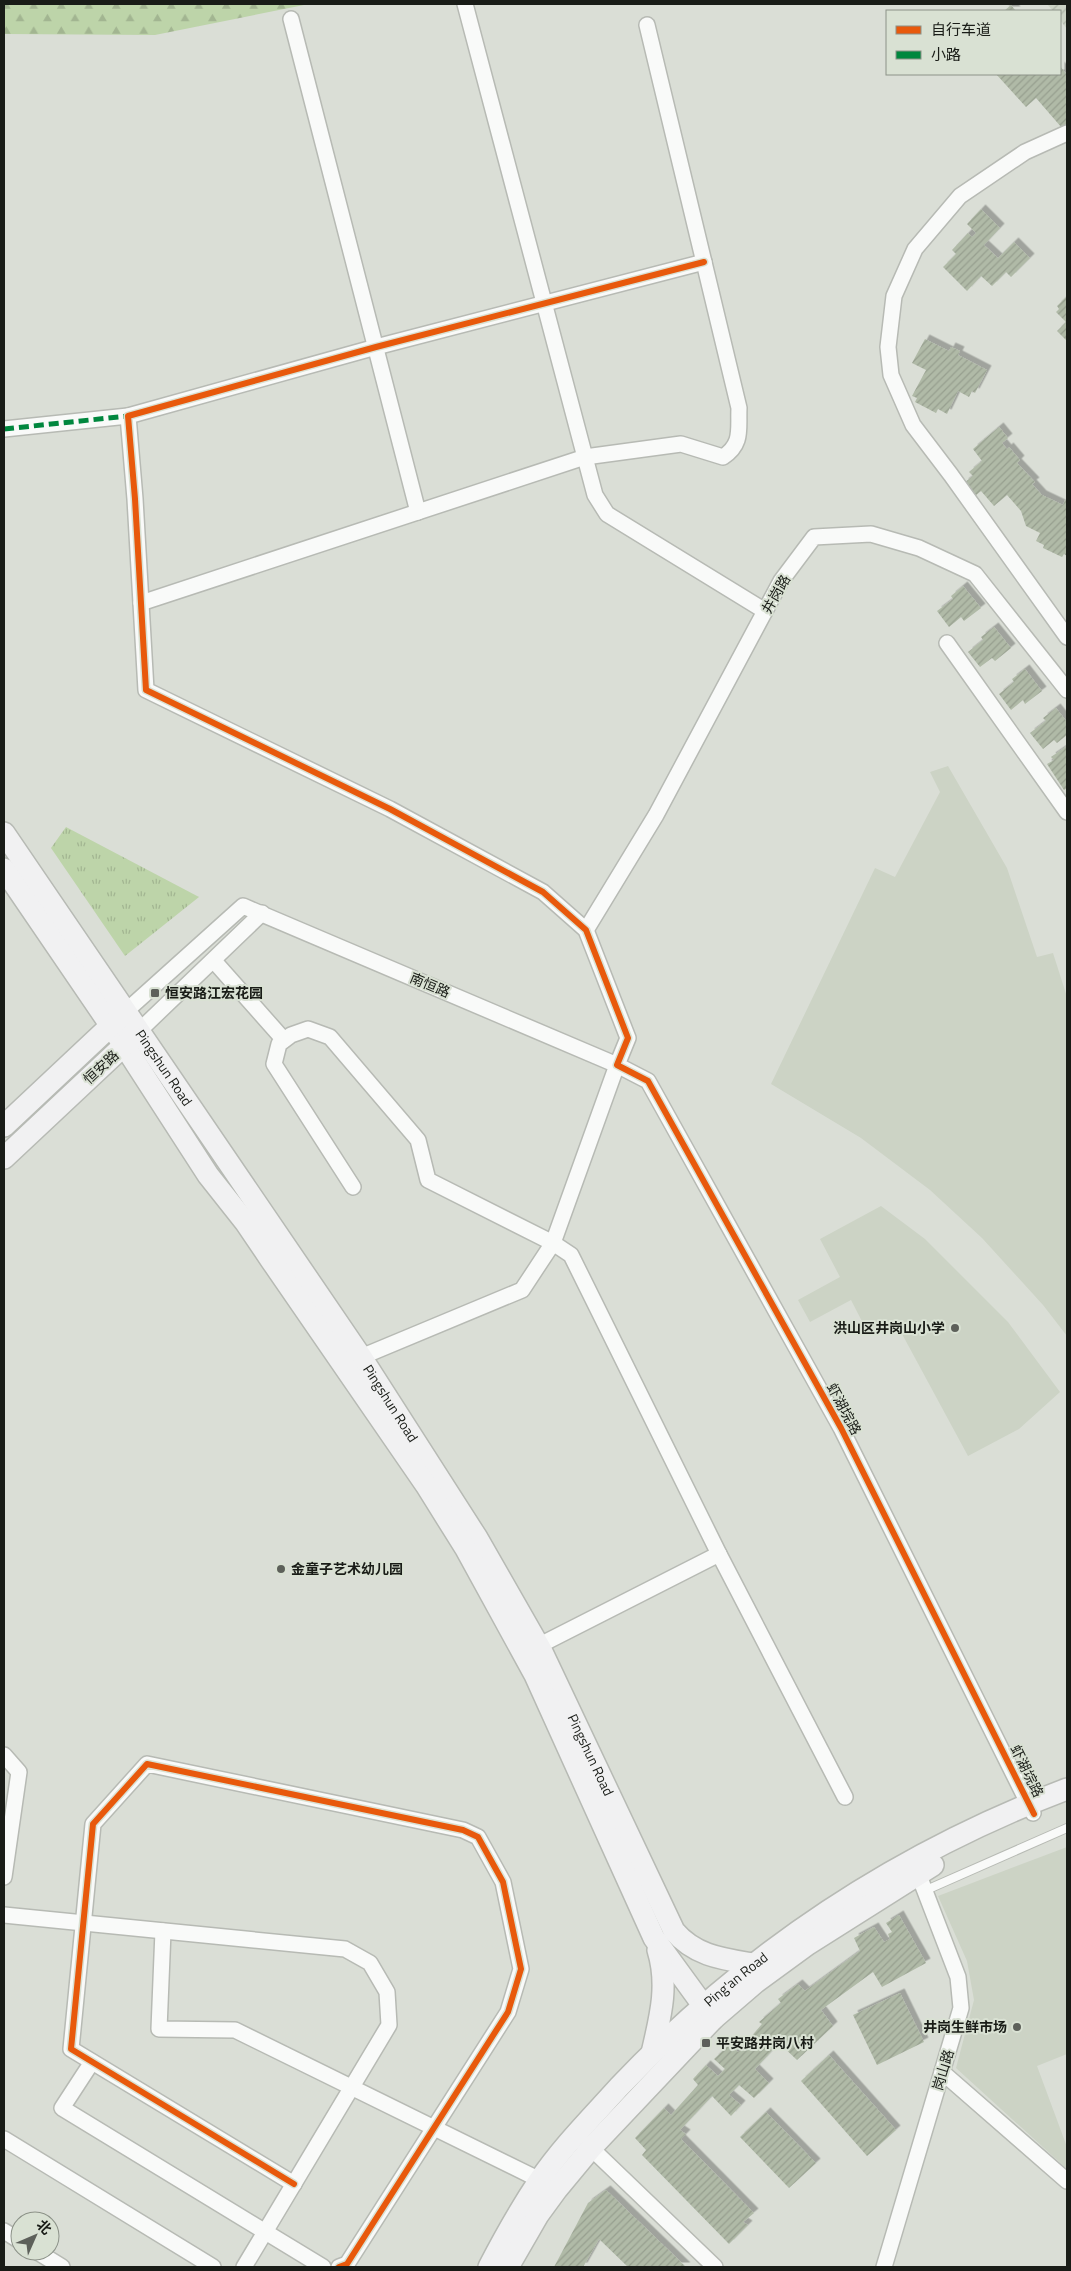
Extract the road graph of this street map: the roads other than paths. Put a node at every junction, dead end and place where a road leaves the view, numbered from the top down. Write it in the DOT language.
graph roads {
  1 [pos="465,4"];
  2 [pos="291,19"];
  3 [pos="647,25"];
  4 [pos="1067,133"];
  5 [pos="704,262"];
  6 [pos="544,302"];
  7 [pos="376,347"];
  8 [pos="128,416"];
  9 [pos="4,429"];
  10 [pos="585,457"];
  11 [pos="418,512"];
  12 [pos="141,603"];
  13 [pos="765,611"];
  14 [pos="1067,637"];
  15 [pos="947,643"];
  16 [pos="1067,690"];
  17 [pos="1067,812"];
  18 [pos="4,833"];
  19 [pos="4,869"];
  20 [pos="243,906"];
  21 [pos="262,914"];
  22 [pos="586,930"];
  23 [pos="214,961"];
  24 [pos="118,1019"];
  25 [pos="131,1038"];
  26 [pos="284,1040"];
  27 [pos="617,1065"];
  28 [pos="4,1126"];
  29 [pos="4,1158"];
  30 [pos="353,1187"];
  31 [pos="553,1243"];
  32 [pos="361,1357"];
  33 [pos="719,1554"];
  34 [pos="538,1646"];
  35 [pos="4,1755"];
  36 [pos="1067,1789"];
  37 [pos="845,1797"];
  38 [pos="1067,1801"];
  39 [pos="1032,1809"];
  40 [pos="1067,1828"];
  41 [pos="4,1877"];
  42 [pos="921,1882"];
  43 [pos="4,1915"];
  44 [pos="83,1923"];
  45 [pos="163,1931"];
  46 [pos="654,1938"];
  47 [pos="754,1964"];
  48 [pos="708,2012"];
  49 [pos="652,2053"];
  50 [pos="92,2062"];
  51 [pos="942,2072"];
  52 [pos="352,2087"];
  53 [pos="434,2127"];
  54 [pos="4,2139"];
  55 [pos="591,2148"];
  56 [pos="540,2180"];
  57 [pos="1067,2181"];
  58 [pos="294,2184"];
  59 [pos="266,2232"];
  60 [pos="213,2267"];
  61 [pos="244,2267"];
  62 [pos="323,2267"];
  63 [pos="339,2267"];
  64 [pos="489,2267"];
  65 [pos="508,2267"];
  66 [pos="715,2267"];
  67 [pos="884,2267"];
  1 -- 6 [label="street"];
  2 -- 7 [label="street"];
  3 -- 5 [label="street"];
  4 -- 14 [label="street"];
  5 -- 6 [label="street"];
  5 -- 10 [label="street"];
  6 -- 7 [label="street"];
  6 -- 10 [label="street"];
  7 -- 8 [label="street"];
  7 -- 11 [label="street"];
  8 -- 9 [label="street"];
  8 -- 12 [label="street"];
  10 -- 11 [label="street"];
  10 -- 13 [label="street"];
  11 -- 12 [label="street"];
  12 -- 22 [label="street"];
  13 -- 16 [label="street, 井岗路"];
  13 -- 22 [label="street, 井岗路"];
  15 -- 17 [label="street"];
  18 -- 24 [label="main road, Pingshun Road"];
  19 -- 24 [label="main road, Pingshun Road"];
  20 -- 21 [label="street, 南恒路"];
  20 -- 24 [label="street, 恒安路"];
  21 -- 23 [label="street, 恒安路"];
  21 -- 27 [label="street, 南恒路"];
  22 -- 27 [label="street"];
  23 -- 25 [label="street, 恒安路"];
  23 -- 26 [label="street"];
  24 -- 25 [label="main road, Pingshun Road"];
  24 -- 28 [label="main road, 恒安路"];
  25 -- 29 [label="main road, 恒安路"];
  25 -- 32 [label="main road, Pingshun Road"];
  25 -- 46 [label="main road, Pingshun Road"];
  26 -- 30 [label="street"];
  26 -- 31 [label="street"];
  27 -- 31 [label="street"];
  27 -- 39 [label="street, 虾湖垸路"];
  31 -- 32 [label="street"];
  31 -- 33 [label="street"];
  32 -- 34 [label="main road, Pingshun Road"];
  33 -- 34 [label="street"];
  33 -- 37 [label="street"];
  34 -- 47 [label="main road, Pingshun Road"];
  35 -- 41 [label="street"];
  36 -- 39 [label="main road, Ping'an Road"];
  38 -- 39 [label="main road, Ping'an Road"];
  39 -- 42 [label="main road, Ping'an Road"];
  39 -- 47 [label="main road, Ping'an Road"];
  40 -- 42 [label="lane"];
  42 -- 48 [label="main road, Ping'an Road"];
  42 -- 51 [label="street, 岗山路"];
  43 -- 44 [label="street"];
  44 -- 45 [label="street"];
  44 -- 50 [label="street"];
  44 -- 53 [label="street"];
  45 -- 52 [label="street"];
  45 -- 52 [label="street"];
  46 -- 48 [label="main road, Pingshun Road"];
  46 -- 49 [label="main road"];
  47 -- 48 [label="main road, Ping'an Road"];
  48 -- 49 [label="main road, Ping'an Road"];
  48 -- 55 [label="main road, Ping'an Road"];
  49 -- 56 [label="main road, Ping'an Road"];
  50 -- 58 [label="street"];
  50 -- 59 [label="street"];
  51 -- 57 [label="street"];
  51 -- 67 [label="street, 岗山路"];
  52 -- 53 [label="street"];
  52 -- 58 [label="street"];
  53 -- 56 [label="street"];
  53 -- 63 [label="street"];
  54 -- 60 [label="street"];
  55 -- 65 [label="main road, Ping'an Road"];
  55 -- 66 [label="street"];
  56 -- 64 [label="main road, Ping'an Road"];
  58 -- 59 [label="street"];
  59 -- 61 [label="street"];
  59 -- 62 [label="street"];
}
